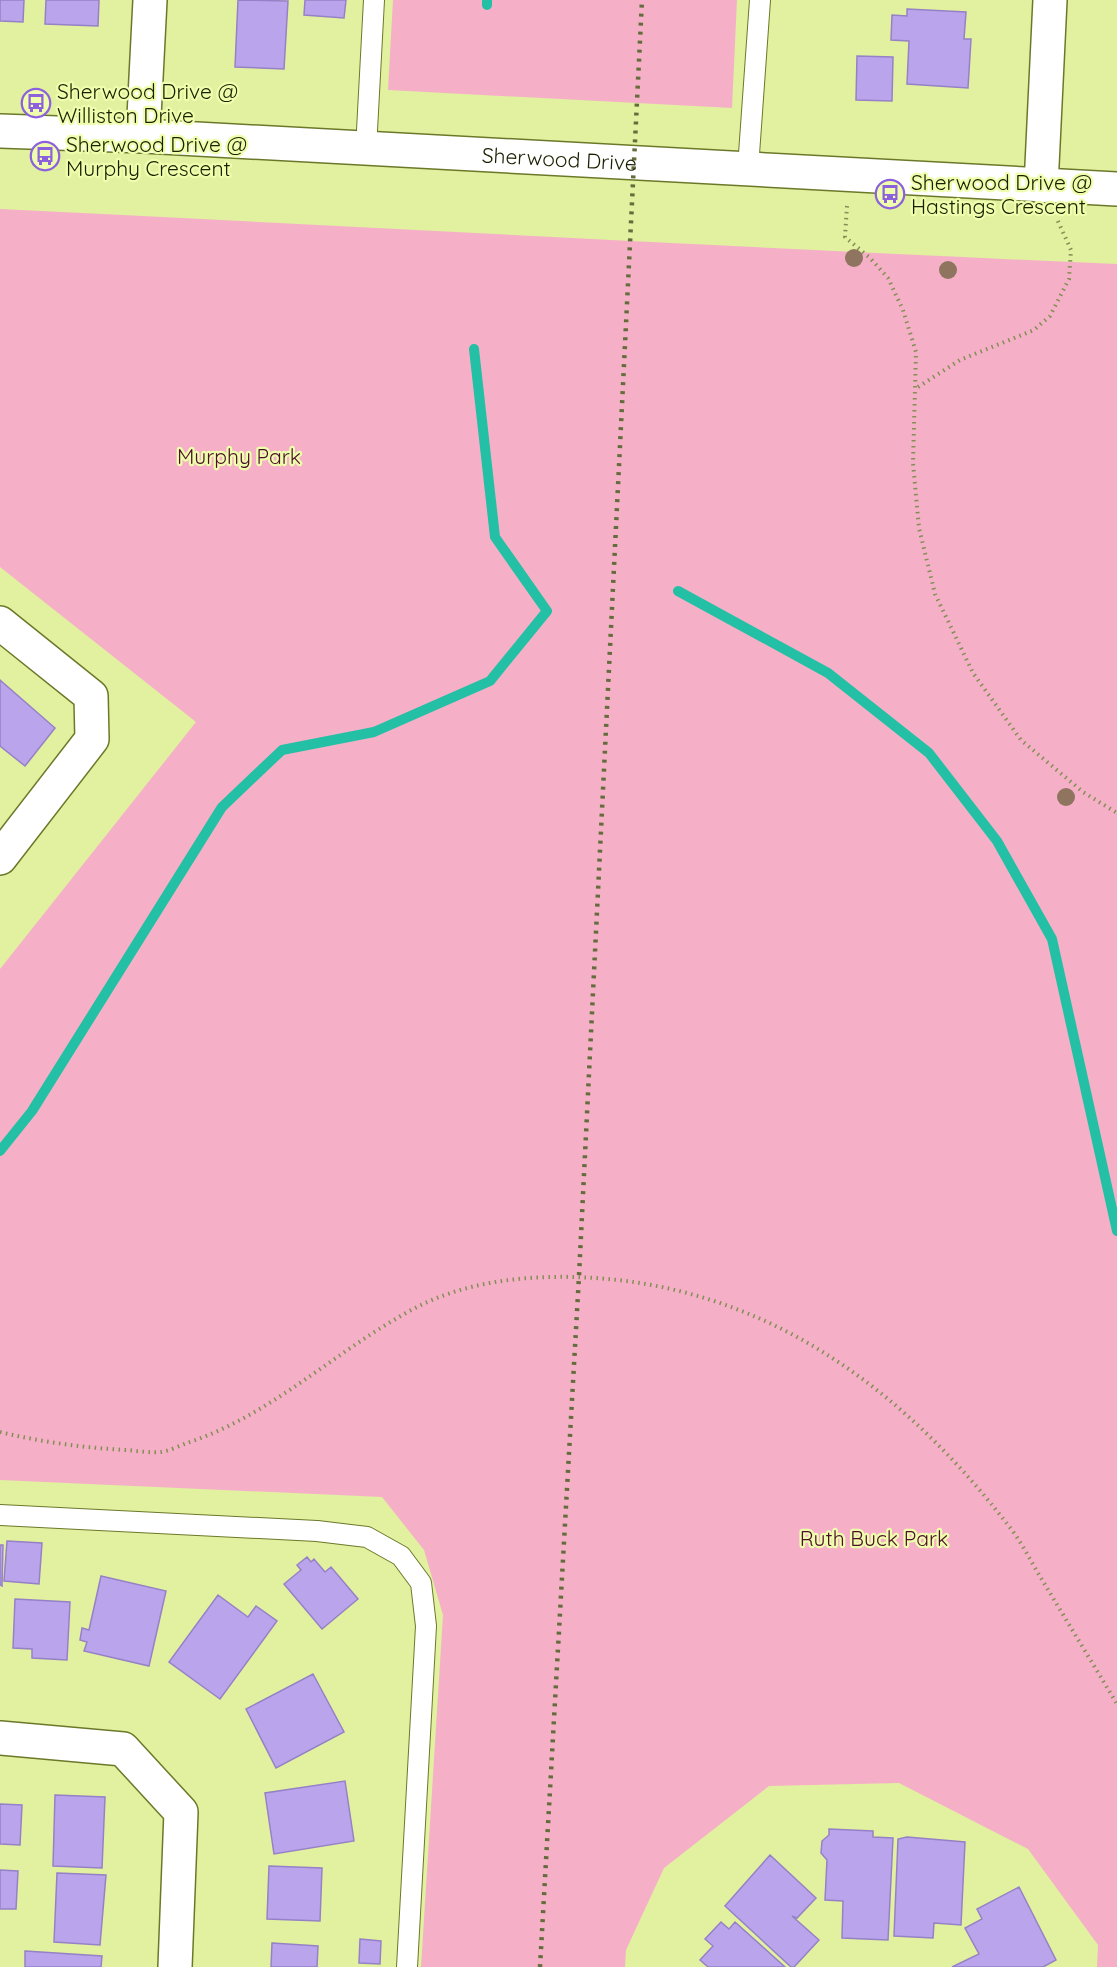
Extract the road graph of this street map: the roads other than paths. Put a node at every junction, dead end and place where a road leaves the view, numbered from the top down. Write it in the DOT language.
graph roads {
  1 [pos="150,0"];
  2 [pos="374,0"];
  3 [pos="760,0"];
  4 [pos="1050,0"];
  5 [pos="0,131"];
  6 [pos="143,136"];
  7 [pos="366,149"];
  8 [pos="748,168"];
  9 [pos="1041,186"];
  10 [pos="1117,189"];
  11 [pos="0,623"];
  12 [pos="0,858"];
  13 [pos="0,1515"];
  14 [pos="0,1738"];
  15 [pos="174,1967"];
  16 [pos="407,1967"];
  1 -- 6 [label="street"];
  2 -- 7 [label="lane"];
  3 -- 8 [label="lane"];
  4 -- 9 [label="street"];
  5 -- 6 [label="street, Sherwood Drive"];
  6 -- 7 [label="street, Sherwood Drive"];
  7 -- 8 [label="street, Sherwood Drive"];
  8 -- 9 [label="street, Sherwood Drive"];
  9 -- 10 [label="street, Sherwood Drive"];
  11 -- 12 [label="street"];
  13 -- 16 [label="lane"];
  14 -- 15 [label="street"];
}
